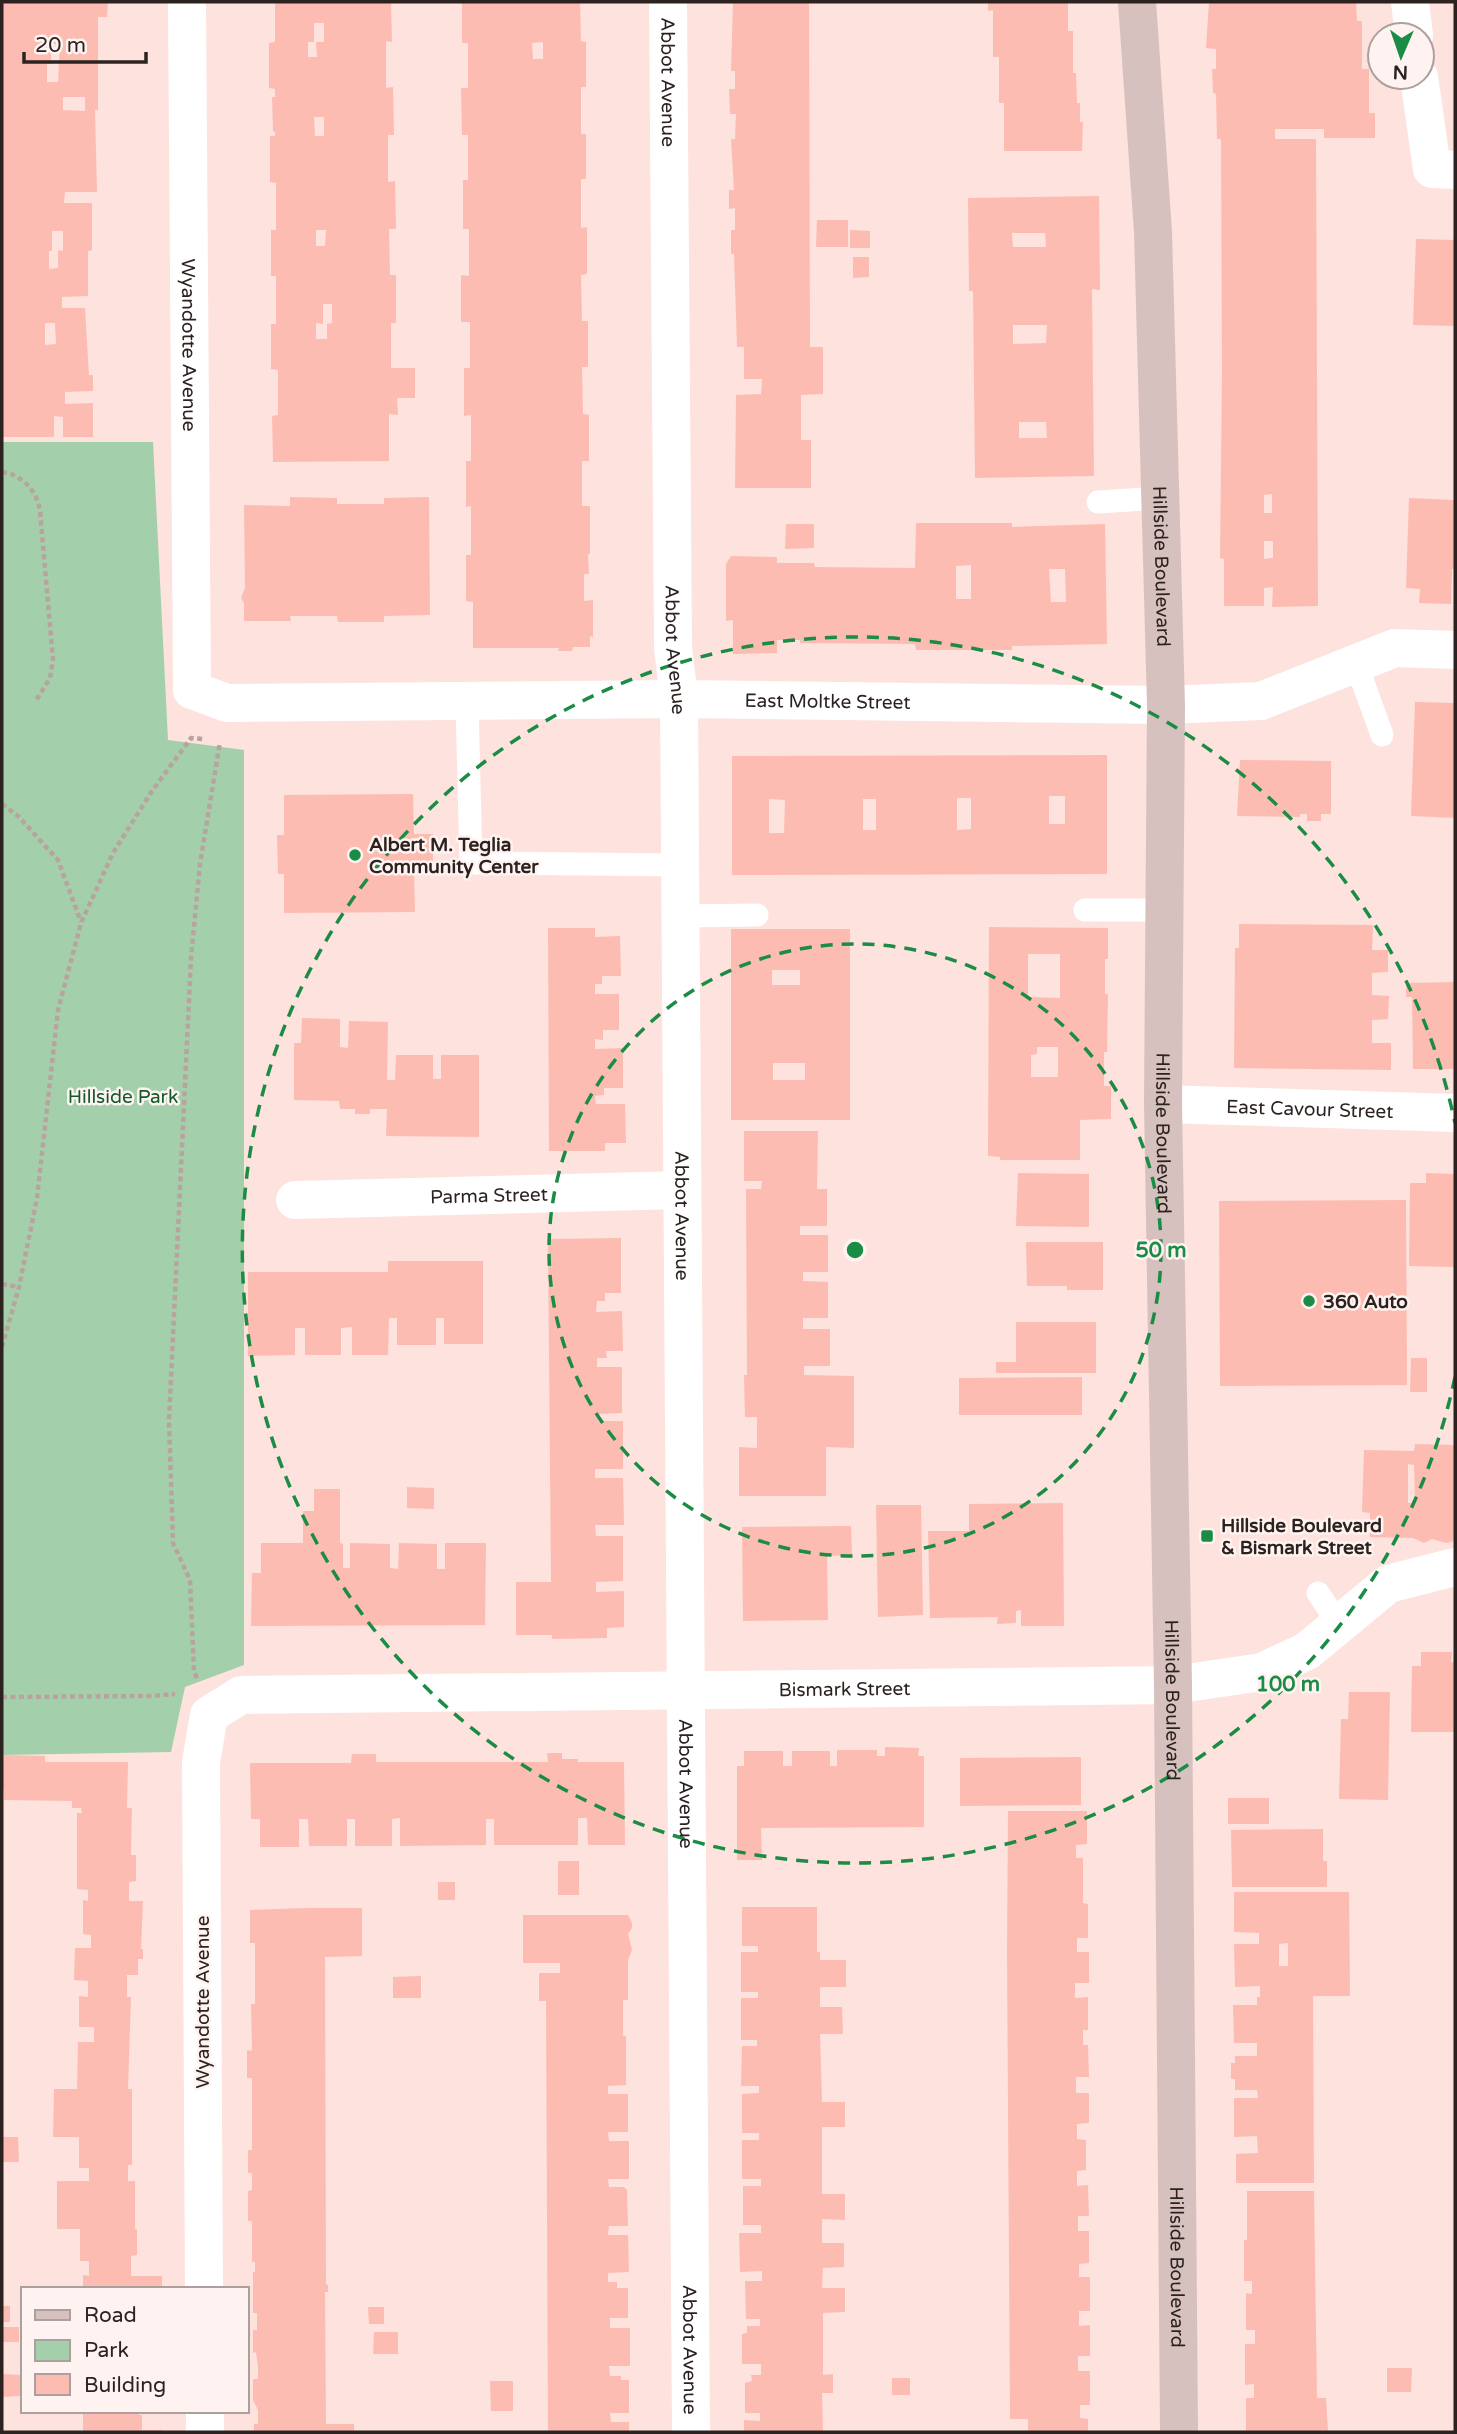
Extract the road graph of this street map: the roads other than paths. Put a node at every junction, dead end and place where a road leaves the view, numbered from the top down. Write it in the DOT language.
graph roads {
  1 [pos="187,2"];
  2 [pos="668,2"];
  3 [pos="1137,2"];
  4 [pos="1410,2"];
  5 [pos="1412,21"];
  6 [pos="1423,91"];
  7 [pos="1443,170"];
  8 [pos="1161,498"];
  9 [pos="1098,502"];
  10 [pos="1455,650"];
  11 [pos="1356,663"];
  12 [pos="192,690"];
  13 [pos="679,699"];
  14 [pos="467,701"];
  15 [pos="1166,705"];
  16 [pos="1381,735"];
  17 [pos="680,865"];
  18 [pos="1085,910"];
  19 [pos="1165,910"];
  20 [pos="757,915"];
  21 [pos="681,916"];
  22 [pos="1163,1104"];
  23 [pos="1455,1113"];
  24 [pos="682,1190"];
  25 [pos="295,1200"];
  26 [pos="1455,1567"];
  27 [pos="1318,1592"];
  28 [pos="1339,1624"];
  29 [pos="1173,1685"];
  30 [pos="685,1689"];
  31 [pos="213,1712"];
  32 [pos="204,2287"];
  33 [pos="205,2413"];
  34 [pos="205,2432"];
  35 [pos="691,2432"];
  36 [pos="1179,2432"];
  1 -- 12 [label="street, Wyandotte Avenue"];
  2 -- 13 [label="street, Abbot Avenue"];
  3 -- 8 [label="main road, Hillside Boulevard"];
  4 -- 5 [label="street"];
  6 -- 7 [label="street"];
  8 -- 9 [label="lane"];
  8 -- 15 [label="main road, Hillside Boulevard"];
  10 -- 11 [label="street, East Moltke Street"];
  11 -- 15 [label="street, East Moltke Street"];
  11 -- 16 [label="lane"];
  12 -- 14 [label="street, East Moltke Street"];
  13 -- 14 [label="street, East Moltke Street"];
  13 -- 15 [label="street, East Moltke Street"];
  13 -- 17 [label="street, Abbot Avenue"];
  14 -- 17 [label="lane"];
  15 -- 19 [label="main road, Hillside Boulevard"];
  17 -- 21 [label="street, Abbot Avenue"];
  18 -- 19 [label="lane"];
  19 -- 22 [label="main road, Hillside Boulevard"];
  20 -- 21 [label="lane"];
  21 -- 24 [label="street, Abbot Avenue"];
  22 -- 23 [label="street, East Cavour Street"];
  22 -- 29 [label="main road, Hillside Boulevard"];
  24 -- 25 [label="street, Parma Street"];
  24 -- 30 [label="street, Abbot Avenue"];
  26 -- 28 [label="street, Bismark Street"];
  27 -- 28 [label="lane"];
  28 -- 29 [label="street, Bismark Street"];
  29 -- 30 [label="street, Bismark Street"];
  29 -- 36 [label="main road, Hillside Boulevard"];
  30 -- 31 [label="street, Bismark Street"];
  30 -- 35 [label="street, Abbot Avenue"];
  31 -- 32 [label="street, Wyandotte Avenue"];
  33 -- 34 [label="street"];
}
